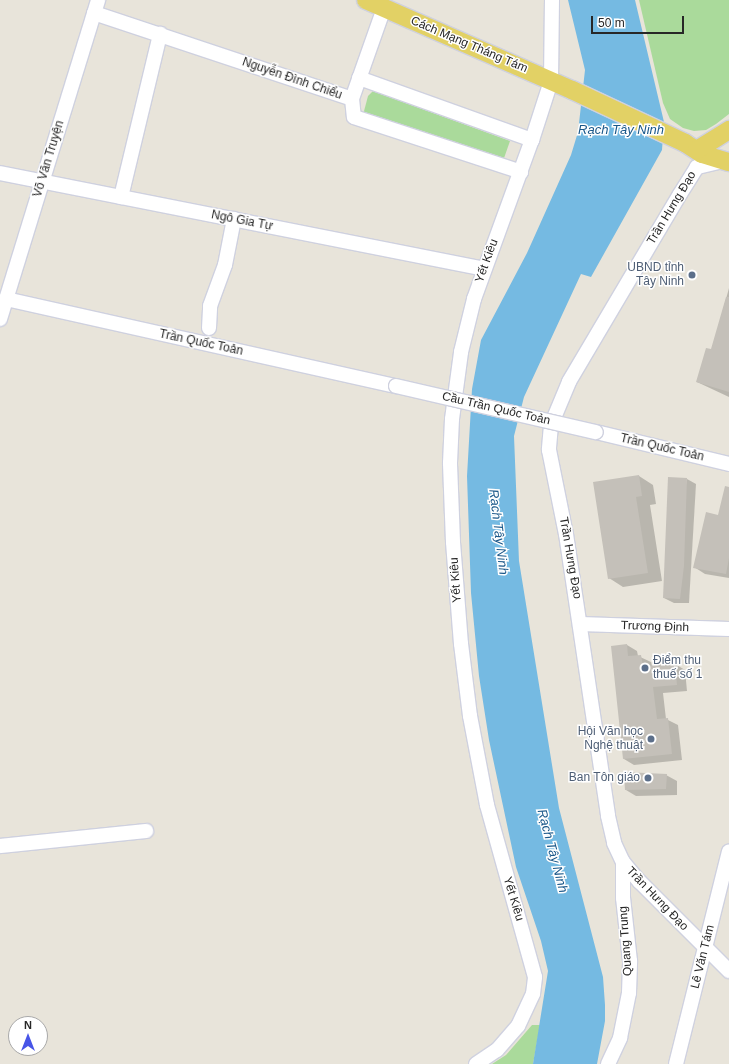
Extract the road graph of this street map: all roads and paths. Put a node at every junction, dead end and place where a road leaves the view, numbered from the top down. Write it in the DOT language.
graph roads {
  1 [pos="366,0"];
  2 [pos="552,0"];
  3 [pos="96,6"];
  4 [pos="384,8"];
  5 [pos="160,34"];
  6 [pos="359,78"];
  7 [pos="551,81"];
  8 [pos="352,99"];
  9 [pos="729,130"];
  10 [pos="532,140"];
  11 [pos="693,152"];
  12 [pos="725,160"];
  13 [pos="521,172"];
  14 [pos="0,173"];
  15 [pos="43,181"];
  16 [pos="121,197"];
  17 [pos="234,219"];
  18 [pos="483,269"];
  19 [pos="6,299"];
  20 [pos="0,319"];
  21 [pos="209,328"];
  22 [pos="396,386"];
  23 [pos="596,432"];
  24 [pos="729,464"];
  25 [pos="580,624"];
  26 [pos="729,629"];
  27 [pos="146,831"];
  28 [pos="0,846"];
  29 [pos="729,851"];
  30 [pos="623,862"];
  31 [pos="705,949"];
  32 [pos="729,971"];
  33 [pos="476,1064"];
  34 [pos="608,1064"];
  35 [pos="676,1064"];
  1 -- 4 [label="main road, Cách Mạng Tháng Tám"];
  2 -- 7 [label="street, Yết Kiêu"];
  3 -- 5 [label="street, Nguyễn Đình Chiểu"];
  3 -- 15 [label="street, Võ Văn Truyện"];
  4 -- 6 [label="street"];
  4 -- 7 [label="main road, Cách Mạng Tháng Tám"];
  5 -- 8 [label="street, Nguyễn Đình Chiểu"];
  5 -- 16 [label="street"];
  6 -- 8 [label="street"];
  6 -- 10 [label="street"];
  7 -- 10 [label="street, Yết Kiêu"];
  7 -- 11 [label="main road, Cách Mạng Tháng Tám"];
  8 -- 13 [label="street, Nguyễn Đình Chiểu"];
  9 -- 11 [label="main road, Trần Hưng Đạo"];
  10 -- 13 [label="street, Yết Kiêu"];
  11 -- 12 [label="main road, Cách Mạng Tháng Tám"];
  11 -- 25 [label="street, Trần Hưng Đạo"];
  13 -- 18 [label="street, Yết Kiêu"];
  14 -- 15 [label="street, Ngô Gia Tự"];
  15 -- 16 [label="street, Ngô Gia Tự"];
  15 -- 19 [label="street, Võ Văn Truyện"];
  16 -- 17 [label="street, Ngô Gia Tự"];
  17 -- 18 [label="street, Ngô Gia Tự"];
  17 -- 21 [label="street"];
  18 -- 33 [label="street, Yết Kiêu"];
  19 -- 20 [label="street, Võ Văn Truyện"];
  19 -- 22 [label="street, Trần Quốc Toản"];
  22 -- 23 [label="street, Cầu Trần Quốc Toản, bridge"];
  23 -- 24 [label="street, Trần Quốc Toản"];
  25 -- 26 [label="street, Trương Định"];
  25 -- 30 [label="street, Trần Hưng Đạo"];
  27 -- 28 [label="street"];
  29 -- 31 [label="street, Lê Văn Tám"];
  30 -- 31 [label="street, Trần Hưng Đạo"];
  30 -- 34 [label="street, Quang Trung"];
  31 -- 32 [label="street, Trần Hưng Đạo"];
  31 -- 35 [label="street, Lê Văn Tám"];
}
